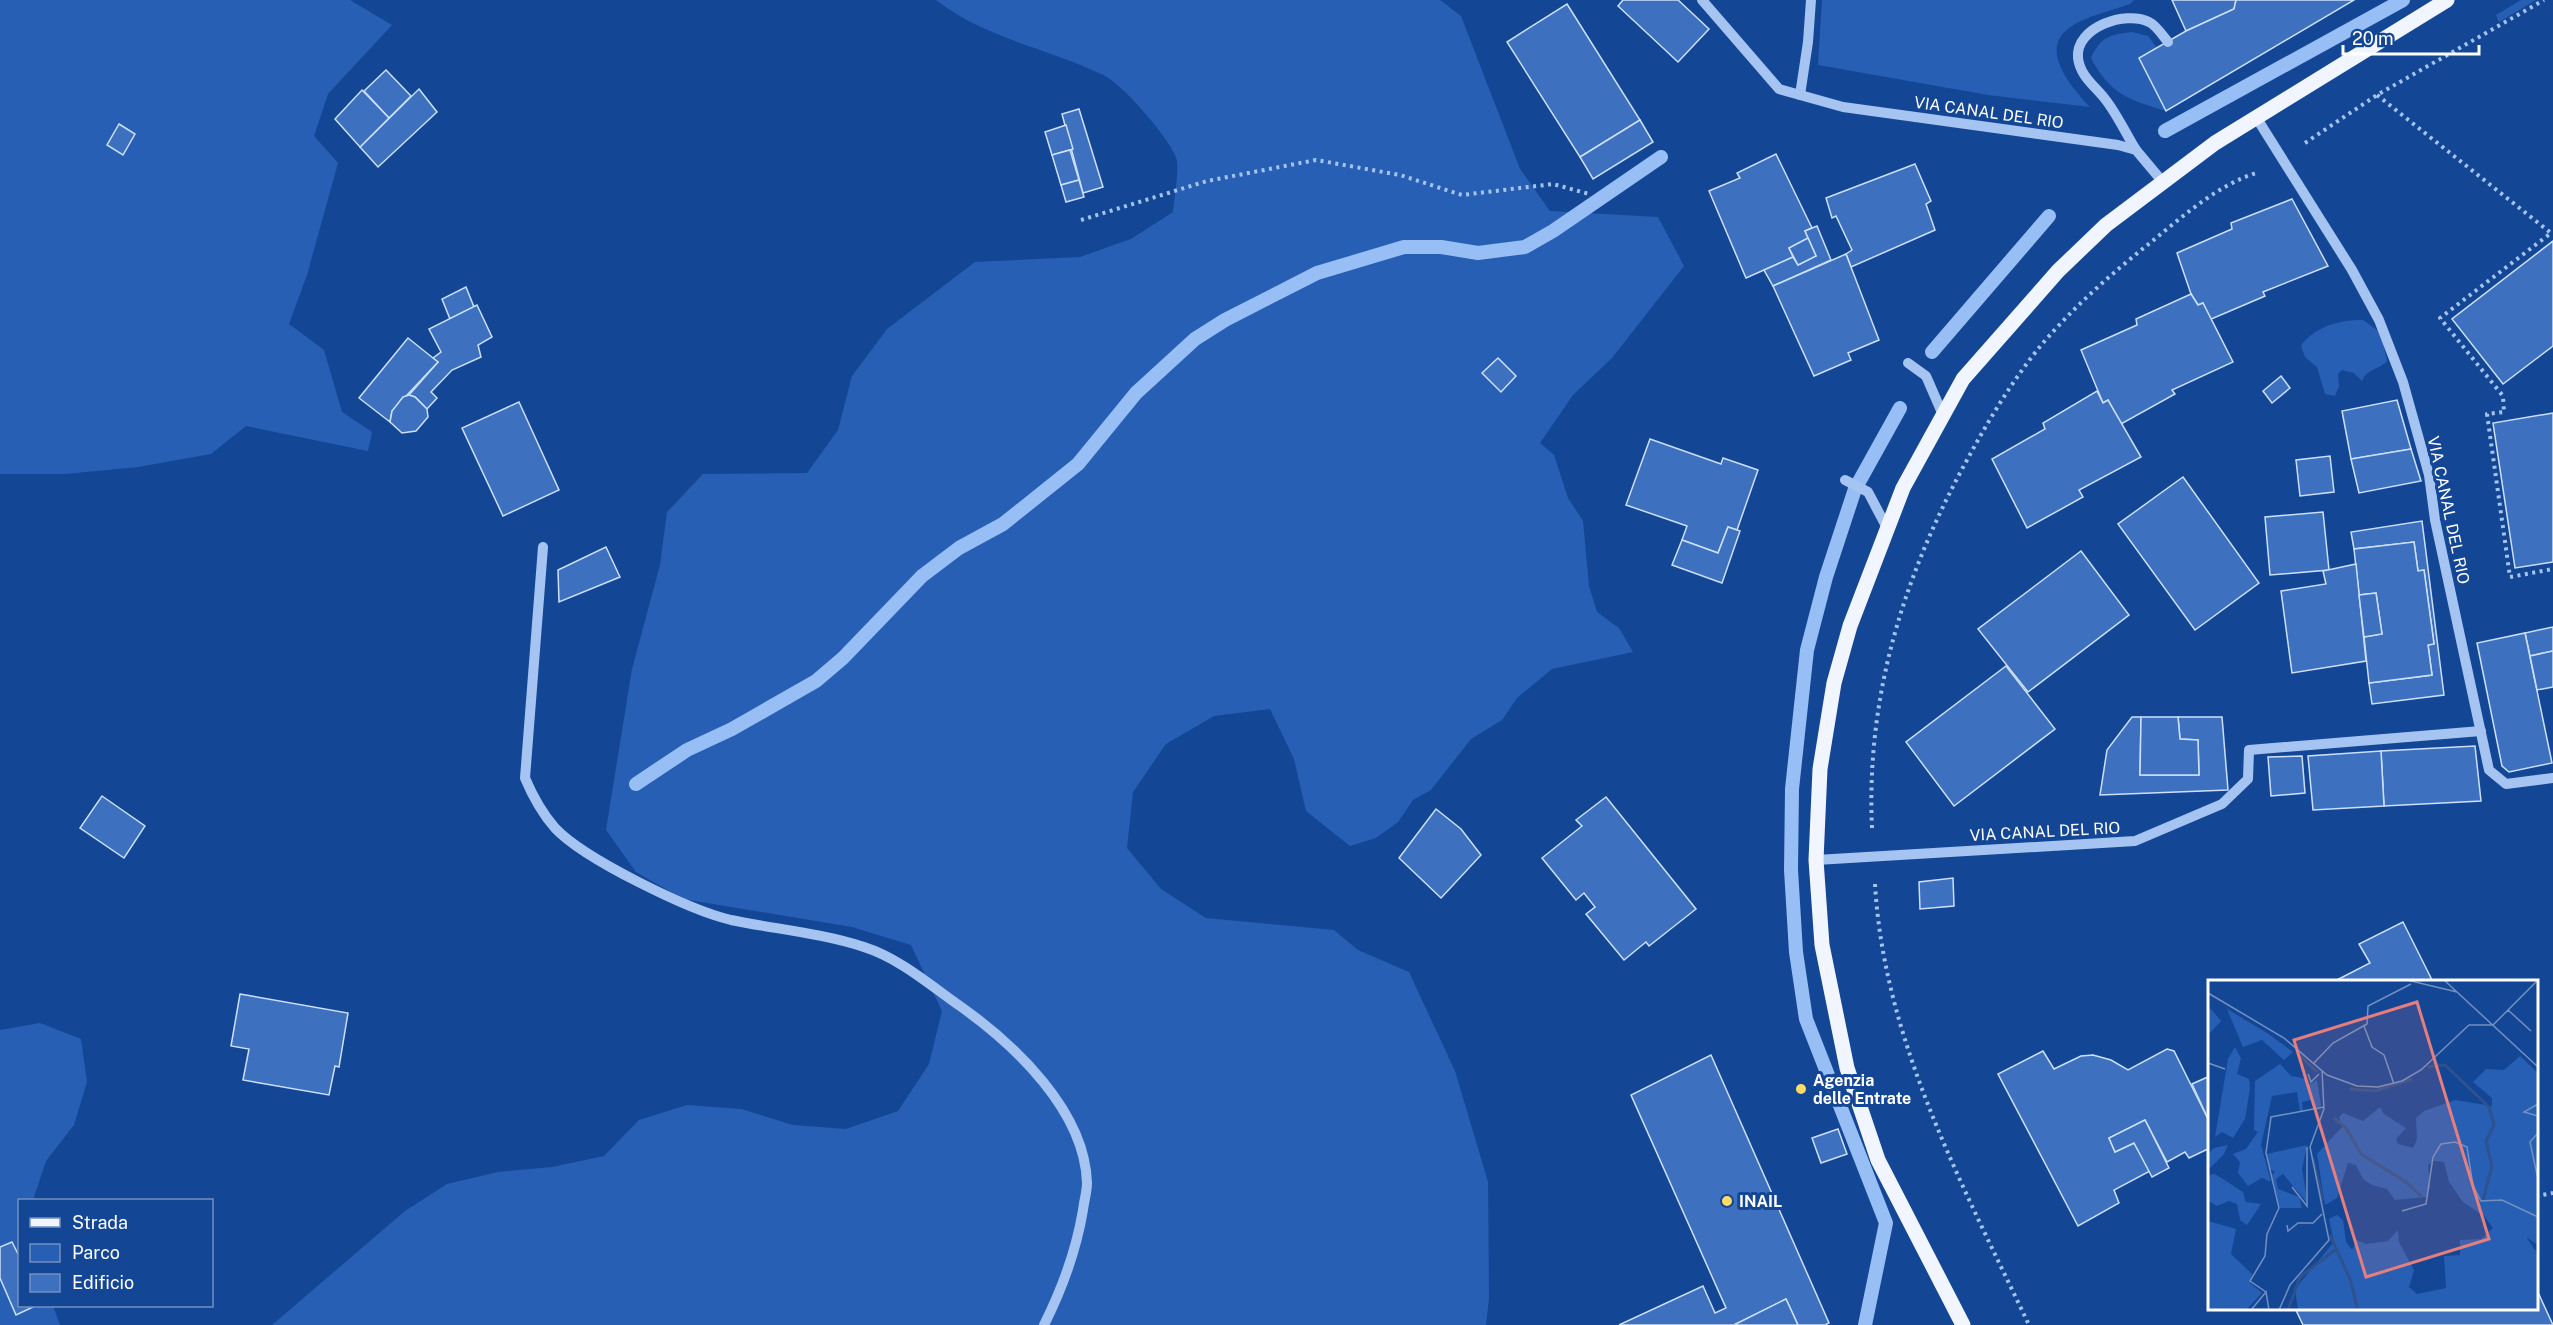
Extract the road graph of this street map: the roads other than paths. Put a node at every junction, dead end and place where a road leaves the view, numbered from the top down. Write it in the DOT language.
graph roads {
  1 [pos="1702,0"];
  2 [pos="1811,0"];
  3 [pos="2447,0"];
  4 [pos="2168,42"];
  5 [pos="1800,95"];
  6 [pos="2256,117"];
  7 [pos="2136,150"];
  8 [pos="2162,181"];
  9 [pos="1908,363"];
  10 [pos="1942,415"];
  11 [pos="1845,480"];
  12 [pos="1887,528"];
  13 [pos="543,547"];
  14 [pos="2481,731"];
  15 [pos="2553,778"];
  16 [pos="1816,860"];
  17 [pos="1044,1325"];
  18 [pos="1963,1325"];
  1 -- 5 [label="street, VIA CANAL DEL RIO"];
  2 -- 5 [label="street"];
  3 -- 6 [label="main road"];
  4 -- 7 [label="street"];
  5 -- 7 [label="street, VIA CANAL DEL RIO"];
  6 -- 8 [label="main road"];
  6 -- 14 [label="street, VIA CANAL DEL RIO"];
  7 -- 8 [label="street"];
  8 -- 10 [label="main road"];
  9 -- 10 [label="street"];
  10 -- 12 [label="main road"];
  11 -- 12 [label="street"];
  12 -- 16 [label="main road"];
  13 -- 17 [label="street"];
  14 -- 15 [label="street, VIA CANAL DEL RIO"];
  14 -- 16 [label="street, VIA CANAL DEL RIO"];
  16 -- 18 [label="main road"];
}
